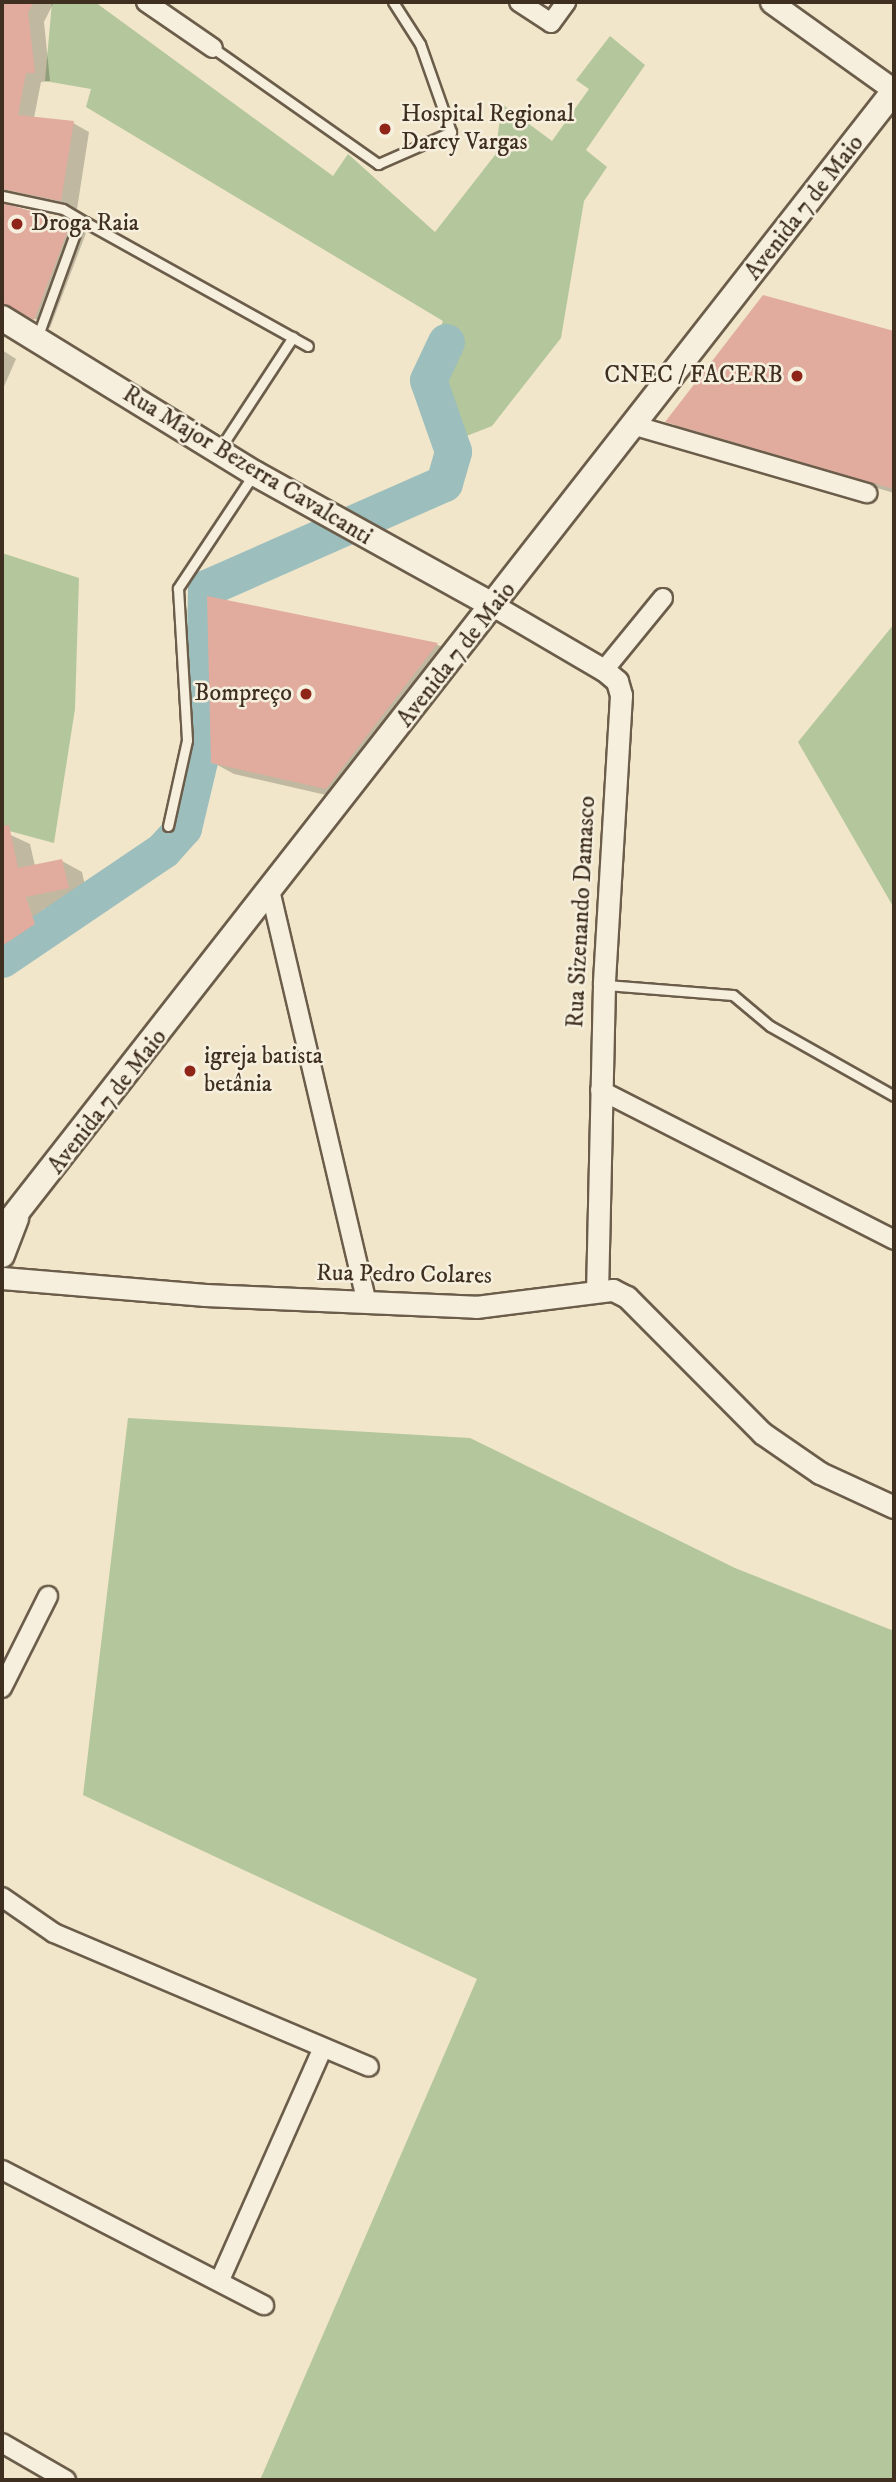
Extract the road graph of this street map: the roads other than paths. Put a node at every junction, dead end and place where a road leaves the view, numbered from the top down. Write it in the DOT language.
graph roads {
  1 [pos="146,2"];
  2 [pos="393,2"];
  3 [pos="519,2"];
  4 [pos="566,2"];
  5 [pos="771,2"];
  6 [pos="214,48"];
  7 [pos="894,90"];
  8 [pos="2,195"];
  9 [pos="85,222"];
  10 [pos="2,318"];
  11 [pos="293,337"];
  12 [pos="37,339"];
  13 [pos="308,346"];
  14 [pos="636,426"];
  15 [pos="218,451"];
  16 [pos="254,473"];
  17 [pos="867,493"];
  18 [pos="663,598"];
  19 [pos="496,607"];
  20 [pos="604,670"];
  21 [pos="168,826"];
  22 [pos="270,890"];
  23 [pos="604,985"];
  24 [pos="600,1090"];
  25 [pos="894,1096"];
  26 [pos="9,1224"];
  27 [pos="894,1240"];
  28 [pos="2,1255"];
  29 [pos="2,1278"];
  30 [pos="597,1288"];
  31 [pos="367,1303"];
  32 [pos="894,1507"];
  33 [pos="48,1596"];
  34 [pos="2,1688"];
  35 [pos="2,1897"];
  36 [pos="323,2048"];
  37 [pos="369,2067"];
  38 [pos="2,2170"];
  39 [pos="220,2280"];
  40 [pos="264,2305"];
  41 [pos="2,2443"];
  42 [pos="66,2480"];
  1 -- 6 [label="street"];
  2 -- 6 [label="lane"];
  3 -- 4 [label="street"];
  5 -- 7 [label="street"];
  7 -- 14 [label="main road, Avenida 7 de Maio"];
  8 -- 9 [label="lane"];
  9 -- 11 [label="lane"];
  9 -- 12 [label="lane"];
  10 -- 12 [label="main road, Rua Major Bezerra Cavalcanti"];
  11 -- 13 [label="lane"];
  11 -- 15 [label="lane"];
  12 -- 15 [label="main road, Rua Major Bezerra Cavalcanti"];
  14 -- 17 [label="street"];
  14 -- 19 [label="main road, Avenida 7 de Maio"];
  15 -- 16 [label="main road, Rua Major Bezerra Cavalcanti"];
  16 -- 19 [label="main road, Rua Major Bezerra Cavalcanti"];
  16 -- 21 [label="lane"];
  18 -- 20 [label="street"];
  19 -- 20 [label="street, Rua Sizenando Damasco"];
  19 -- 22 [label="main road, Avenida 7 de Maio"];
  20 -- 23 [label="street, Rua Sizenando Damasco"];
  22 -- 26 [label="main road, Avenida 7 de Maio"];
  22 -- 31 [label="street"];
  23 -- 24 [label="street, Rua Sizenando Damasco"];
  23 -- 25 [label="lane"];
  24 -- 27 [label="street"];
  24 -- 30 [label="street, Rua Sizenando Damasco"];
  26 -- 28 [label="main road, Avenida 7 de Maio"];
  29 -- 31 [label="street, Rua Pedro Colares"];
  30 -- 31 [label="street, Rua Pedro Colares"];
  30 -- 32 [label="street, Rua Pedro Colares"];
  33 -- 34 [label="street"];
  35 -- 36 [label="street"];
  36 -- 37 [label="street"];
  36 -- 39 [label="street"];
  38 -- 39 [label="street"];
  39 -- 40 [label="street"];
  41 -- 42 [label="street"];
}
